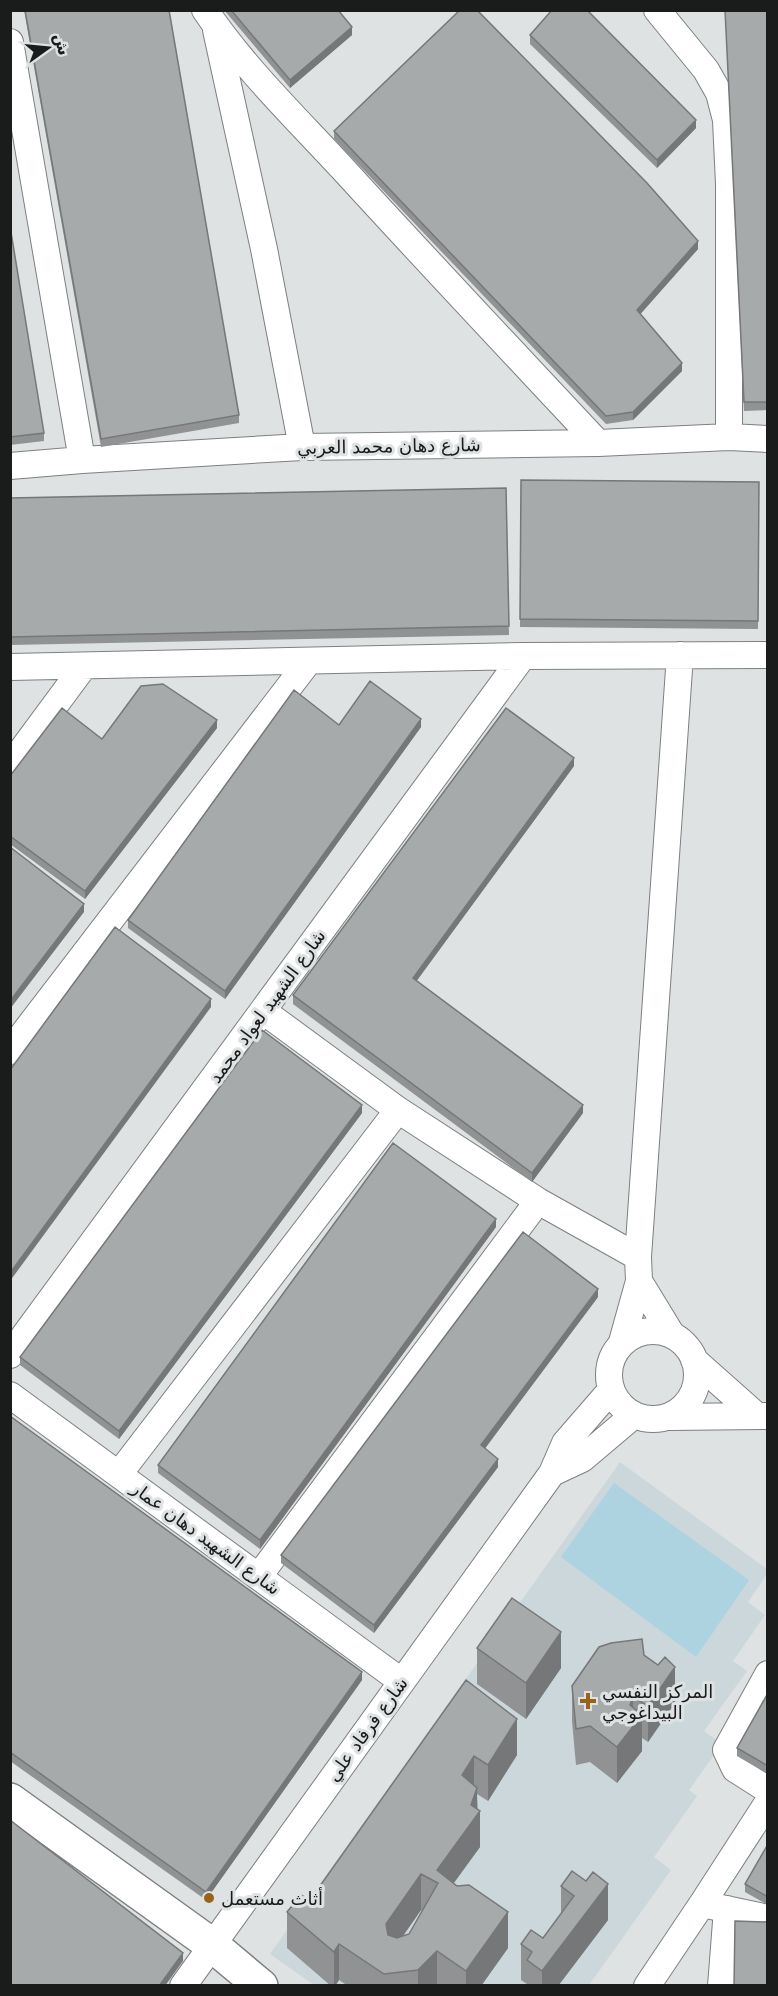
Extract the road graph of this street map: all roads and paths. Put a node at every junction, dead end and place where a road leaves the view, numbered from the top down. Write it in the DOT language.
graph roads {
  1 [pos="657,10"];
  2 [pos="210,18"];
  3 [pos="10,42"];
  4 [pos="729,437"];
  5 [pos="768,438"];
  6 [pos="598,443"];
  7 [pos="302,447"];
  8 [pos="82,460"];
  9 [pos="10,466"];
  10 [pos="680,655"];
  11 [pos="768,655"];
  12 [pos="523,656"];
  13 [pos="308,662"];
  14 [pos="84,666"];
  15 [pos="10,667"];
  16 [pos="10,766"];
  17 [pos="263,1011"];
  18 [pos="10,1051"];
  19 [pos="398,1110"];
  20 [pos="538,1201"];
  21 [pos="639,1269"];
  22 [pos="672,1335"];
  23 [pos="622,1342"];
  24 [pos="10,1355"];
  25 [pos="694,1360"];
  26 [pos="611,1390"];
  27 [pos="10,1395"];
  28 [pos="634,1415"];
  29 [pos="762,1416"];
  30 [pos="668,1417"];
  31 [pos="552,1473"];
  32 [pos="119,1474"];
  33 [pos="259,1576"];
  34 [pos="768,1674"];
  35 [pos="401,1681"];
  36 [pos="768,1790"];
  37 [pos="10,1800"];
  38 [pos="768,1802"];
  39 [pos="702,1904"];
  40 [pos="728,1909"];
  41 [pos="768,1918"];
  42 [pos="212,1945"];
  43 [pos="183,1986"];
  44 [pos="261,1986"];
  45 [pos="647,1986"];
  46 [pos="721,1986"];
  1 -- 4 [label="street"];
  2 -- 6 [label="street"];
  2 -- 7 [label="street"];
  3 -- 8 [label="street"];
  4 -- 5 [label="street, شارع دهان محمد العربي"];
  4 -- 6 [label="street, شارع دهان محمد العربي"];
  6 -- 7 [label="street, شارع دهان محمد العربي"];
  7 -- 8 [label="street, شارع دهان محمد العربي"];
  8 -- 9 [label="street, شارع دهان محمد العربي"];
  10 -- 11 [label="street"];
  10 -- 12 [label="street"];
  10 -- 21 [label="street"];
  12 -- 13 [label="street"];
  12 -- 17 [label="street, شارع الشهيد لعواد محمد"];
  13 -- 14 [label="street"];
  13 -- 18 [label="street"];
  14 -- 15 [label="street"];
  14 -- 16 [label="street"];
  17 -- 19 [label="street"];
  17 -- 24 [label="street, شارع الشهيد لعواد محمد"];
  19 -- 20 [label="street"];
  19 -- 32 [label="street"];
  20 -- 21 [label="street"];
  20 -- 33 [label="street"];
  21 -- 22 [label="street"];
  21 -- 23 [label="street"];
  22 -- 23 [label="street"];
  22 -- 25 [label="street"];
  23 -- 26 [label="street"];
  25 -- 29 [label="street"];
  25 -- 30 [label="street"];
  26 -- 28 [label="street"];
  26 -- 31 [label="street, شارع فرفاد علي"];
  27 -- 32 [label="street, شارع الشهيد دهان عمار"];
  28 -- 30 [label="street"];
  28 -- 31 [label="street, شارع فرفاد علي"];
  29 -- 30 [label="street"];
  31 -- 35 [label="street, شارع فرفاد علي"];
  32 -- 33 [label="street, شارع الشهيد دهان عمار"];
  33 -- 35 [label="street, شارع الشهيد دهان عمار"];
  34 -- 36 [label="street"];
  35 -- 42 [label="street, شارع فرفاد علي"];
  37 -- 42 [label="street"];
  38 -- 39 [label="street"];
  39 -- 40 [label="street"];
  39 -- 45 [label="street"];
  40 -- 41 [label="street"];
  40 -- 46 [label="street"];
  42 -- 43 [label="street, شارع فرفاد علي"];
  42 -- 44 [label="street"];
}
